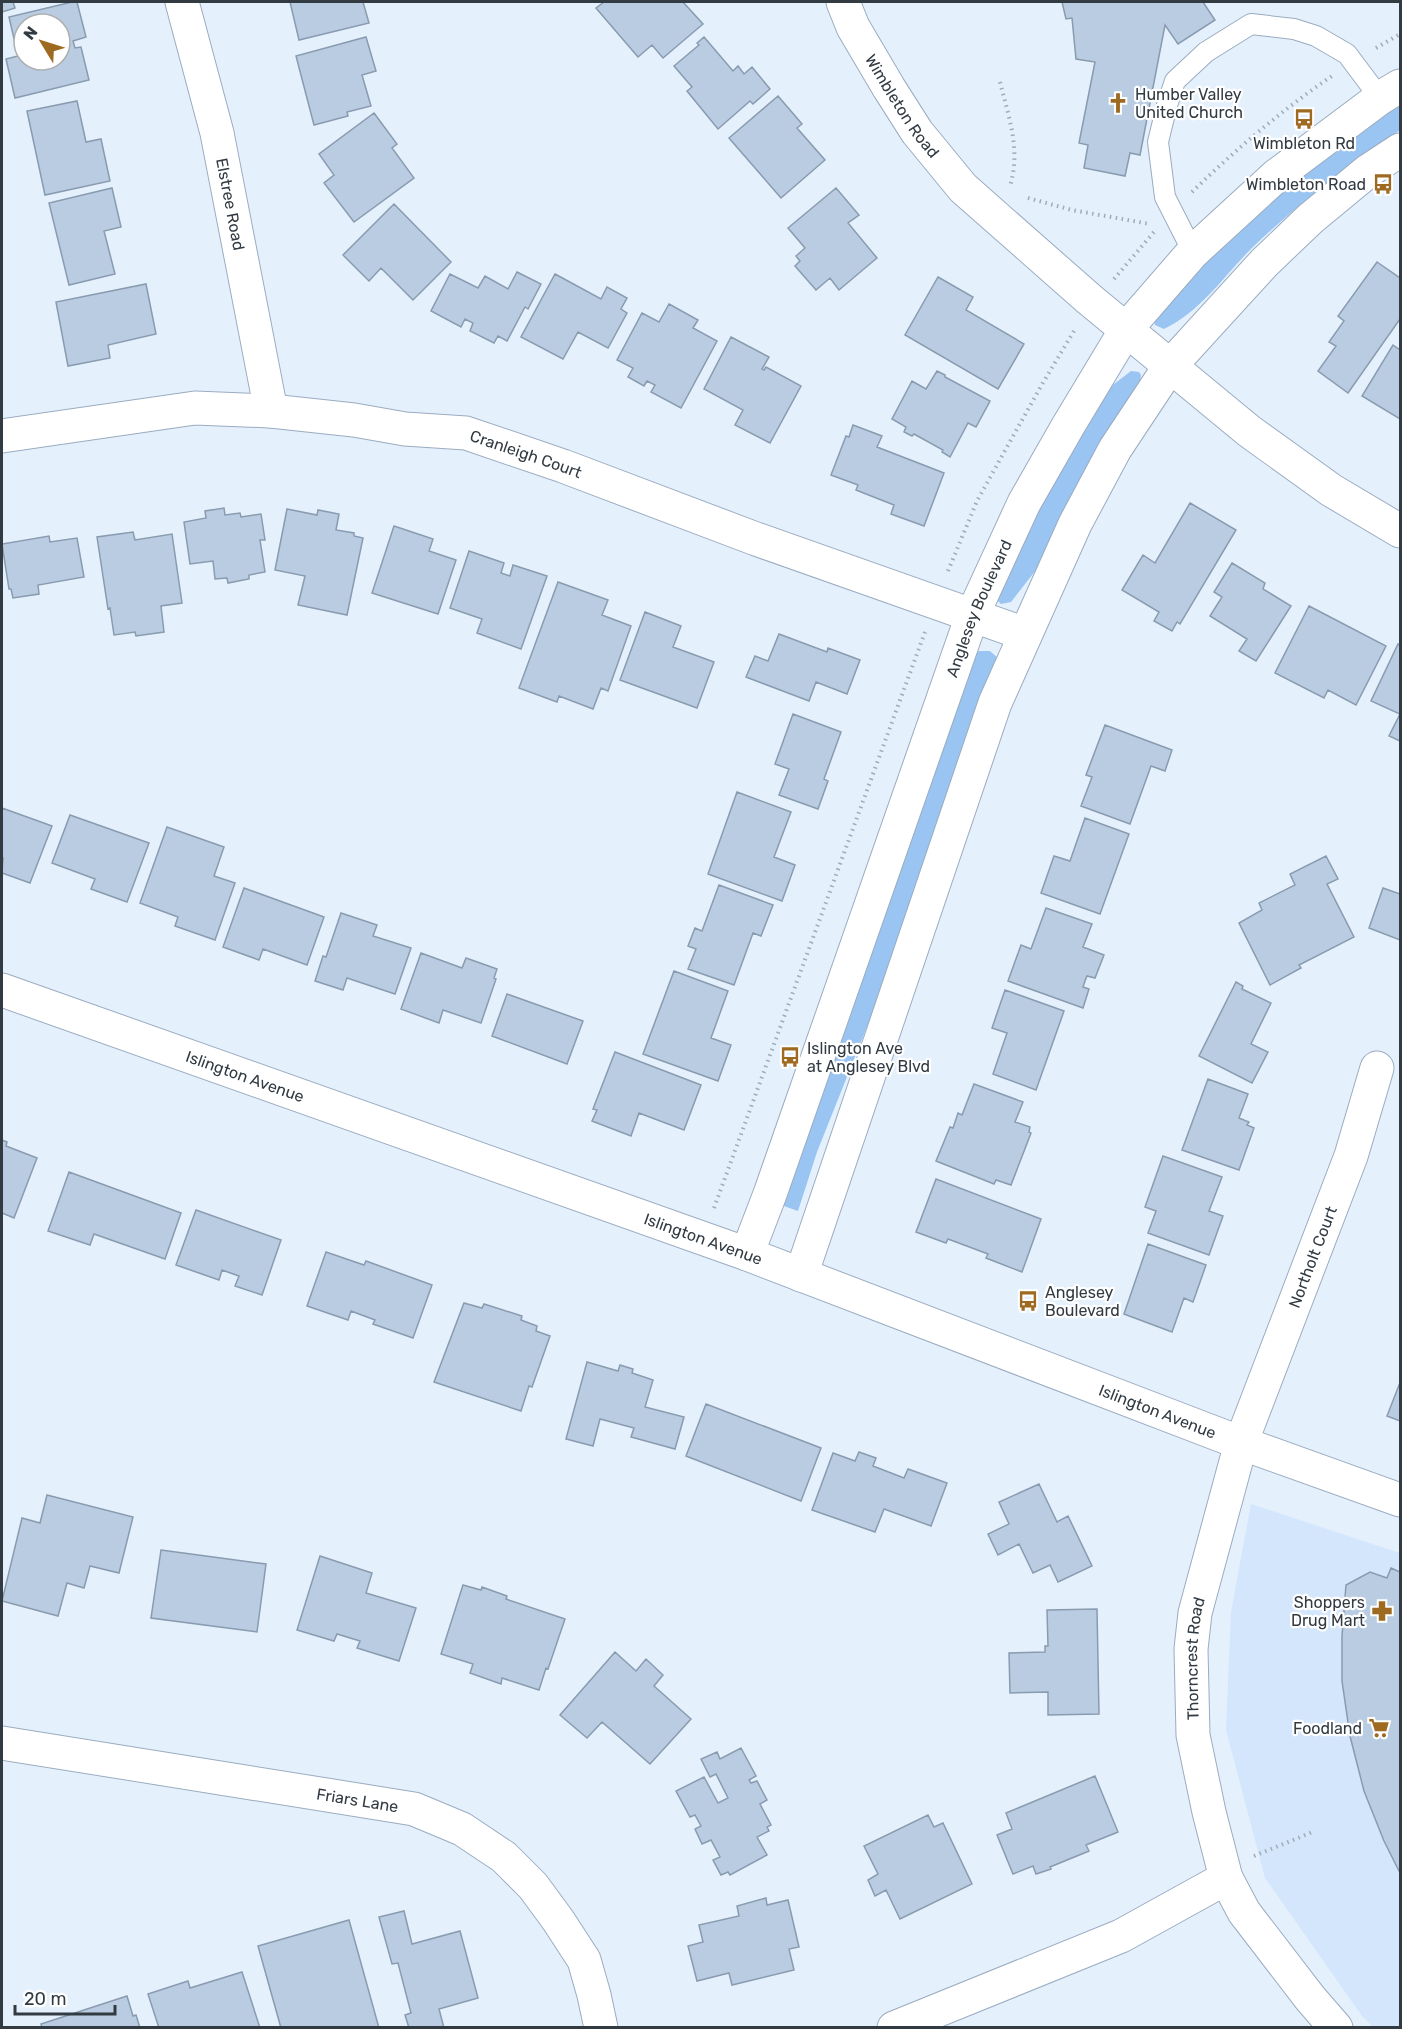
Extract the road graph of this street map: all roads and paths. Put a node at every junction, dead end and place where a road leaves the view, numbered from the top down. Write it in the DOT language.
graph roads {
  1 [pos="182,2"];
  2 [pos="843,2"];
  3 [pos="1401,34"];
  4 [pos="1353,62"];
  5 [pos="1000,82"];
  6 [pos="1390,92"];
  7 [pos="1401,150"];
  8 [pos="1001,204"];
  9 [pos="1172,212"];
  10 [pos="1193,252"];
  11 [pos="1108,286"];
  12 [pos="1078,325"];
  13 [pos="1127,328"];
  14 [pos="1170,366"];
  15 [pos="270,411"];
  16 [pos="2,436"];
  17 [pos="1401,531"];
  18 [pos="946,575"];
  19 [pos="972,616"];
  20 [pos="926,628"];
  21 [pos="1025,634"];
  22 [pos="2,990"];
  23 [pos="1377,1068"];
  24 [pos="714,1209"];
  25 [pos="747,1254"];
  26 [pos="801,1275"];
  27 [pos="1241,1443"];
  28 [pos="1401,1500"];
  29 [pos="2,1743"];
  30 [pos="1315,1831"];
  31 [pos="1225,1873"];
  32 [pos="601,2028"];
  33 [pos="894,2028"];
  34 [pos="1336,2028"];
  1 -- 15 [label="street, Elstree Road"];
  2 -- 8 [label="street, Wimbleton Road"];
  3 -- 4 [label="path"];
  4 -- 6 [label="lane"];
  4 -- 9 [label="path"];
  4 -- 9 [label="lane"];
  5 -- 8 [label="path"];
  6 -- 10 [label="street, Anglesey Boulevard"];
  7 -- 14 [label="street"];
  8 -- 11 [label="path"];
  8 -- 13 [label="street, Wimbleton Road"];
  9 -- 10 [label="lane"];
  10 -- 13 [label="street, Anglesey Boulevard"];
  12 -- 18 [label="path"];
  13 -- 14 [label="street, Wimbleton Road"];
  13 -- 19 [label="street, Anglesey Boulevard"];
  14 -- 17 [label="street, Wimbleton Road"];
  14 -- 21 [label="street"];
  15 -- 16 [label="street, Cranleigh Court"];
  15 -- 19 [label="street, Cranleigh Court"];
  19 -- 21 [label="street, Cranleigh Court"];
  19 -- 25 [label="street, Anglesey Boulevard"];
  20 -- 24 [label="path"];
  21 -- 26 [label="street"];
  22 -- 25 [label="street, Islington Avenue"];
  23 -- 27 [label="street, Northolt Court"];
  25 -- 26 [label="street, Islington Avenue"];
  26 -- 27 [label="street, Islington Avenue"];
  27 -- 28 [label="street, Islington Avenue"];
  27 -- 31 [label="street, Thorncrest Road"];
  29 -- 32 [label="street, Friars Lane"];
  30 -- 31 [label="path"];
  31 -- 33 [label="street"];
  31 -- 34 [label="street, Thorncrest Road"];
}
